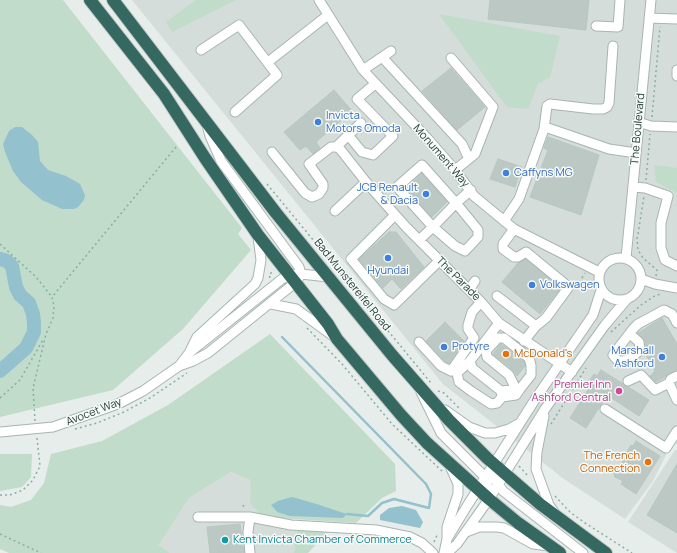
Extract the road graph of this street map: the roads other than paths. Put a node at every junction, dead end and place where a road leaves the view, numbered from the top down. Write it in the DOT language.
graph roads {
  1 [pos="90,0"];
  2 [pos="113,0"];
  3 [pos="319,0"];
  4 [pos="620,0"];
  5 [pos="651,0"];
  6 [pos="328,15"];
  7 [pos="649,18"];
  8 [pos="677,18"];
  9 [pos="596,26"];
  10 [pos="613,46"];
  11 [pos="201,50"];
  12 [pos="391,51"];
  13 [pos="382,57"];
  14 [pos="451,58"];
  15 [pos="268,62"];
  16 [pos="363,70"];
  17 [pos="677,70"];
  18 [pos="677,76"];
  19 [pos="375,84"];
  20 [pos="235,112"];
  21 [pos="207,122"];
  22 [pos="638,122"];
  23 [pos="361,123"];
  24 [pos="677,127"];
  25 [pos="544,129"];
  26 [pos="348,135"];
  27 [pos="338,148"];
  28 [pos="272,152"];
  29 [pos="636,153"];
  30 [pos="469,159"];
  31 [pos="455,170"];
  32 [pos="366,182"];
  33 [pos="634,187"];
  34 [pos="470,190"];
  35 [pos="673,197"];
  36 [pos="456,203"];
  37 [pos="336,211"];
  38 [pos="395,215"];
  39 [pos="504,221"];
  40 [pos="433,227"];
  41 [pos="514,229"];
  42 [pos="258,235"];
  43 [pos="419,240"];
  44 [pos="626,258"];
  45 [pos="440,261"];
  46 [pos="677,266"];
  47 [pos="599,272"];
  48 [pos="296,277"];
  49 [pos="328,277"];
  50 [pos="641,279"];
  51 [pos="476,281"];
  52 [pos="677,288"];
  53 [pos="469,290"];
  54 [pos="601,290"];
  55 [pos="497,296"];
  56 [pos="627,299"];
  57 [pos="481,302"];
  58 [pos="271,304"];
  59 [pos="499,323"];
  60 [pos="677,323"];
  61 [pos="536,326"];
  62 [pos="630,334"];
  63 [pos="337,339"];
  64 [pos="524,341"];
  65 [pos="419,342"];
  66 [pos="189,353"];
  67 [pos="470,361"];
  68 [pos="560,364"];
  69 [pos="179,366"];
  70 [pos="572,372"];
  71 [pos="677,376"];
  72 [pos="628,381"];
  73 [pos="669,383"];
  74 [pos="419,386"];
  75 [pos="502,394"];
  76 [pos="434,395"];
  77 [pos="677,400"];
  78 [pos="546,409"];
  79 [pos="605,409"];
  80 [pos="522,421"];
  81 [pos="0,432"];
  82 [pos="675,433"];
  83 [pos="446,458"];
  84 [pos="495,465"];
  85 [pos="505,474"];
  86 [pos="482,484"];
  87 [pos="498,485"];
  88 [pos="489,499"];
  89 [pos="198,517"];
  90 [pos="250,517"];
  91 [pos="558,518"];
  92 [pos="466,532"];
  93 [pos="447,539"];
  94 [pos="549,546"];
  95 [pos="432,552"];
  96 [pos="250,553"];
  97 [pos="444,553"];
  98 [pos="447,553"];
  99 [pos="560,553"];
  100 [pos="583,553"];
  101 [pos="606,553"];
  1 -- 42 [label="highway"];
  2 -- 21 [label="highway, Bad Munstereifel Road"];
  3 -- 6 [label="street, Monument Way"];
  4 -- 9 [label="street"];
  5 -- 7 [label="street, The Boulevard"];
  6 -- 15 [label="street"];
  6 -- 16 [label="street, Monument Way"];
  7 -- 8 [label="street"];
  7 -- 22 [label="street, The Boulevard"];
  10 -- 25 [label="street"];
  11 -- 15 [label="street"];
  12 -- 13 [label="street"];
  13 -- 16 [label="street"];
  13 -- 30 [label="street"];
  14 -- 30 [label="street"];
  15 -- 20 [label="street"];
  16 -- 19 [label="street, Monument Way"];
  17 -- 18 [label="street"];
  19 -- 26 [label="street"];
  19 -- 31 [label="street, Monument Way"];
  21 -- 48 [label="street"];
  21 -- 49 [label="highway, Bad Munstereifel Road"];
  22 -- 24 [label="street"];
  22 -- 29 [label="street, The Boulevard"];
  23 -- 26 [label="street"];
  25 -- 29 [label="street"];
  25 -- 39 [label="street"];
  26 -- 27 [label="street"];
  27 -- 28 [label="street"];
  27 -- 32 [label="street, The Parade"];
  29 -- 33 [label="street, The Boulevard"];
  30 -- 31 [label="street"];
  31 -- 34 [label="street, Monument Way"];
  32 -- 37 [label="street"];
  32 -- 38 [label="street, The Parade"];
  33 -- 35 [label="street"];
  33 -- 44 [label="street, The Boulevard"];
  34 -- 36 [label="street"];
  34 -- 39 [label="street, Monument Way"];
  35 -- 46 [label="street"];
  36 -- 40 [label="street"];
  36 -- 40 [label="street"];
  36 -- 40 [label="street"];
  38 -- 43 [label="street, The Parade"];
  38 -- 45 [label="street"];
  39 -- 41 [label="street, Monument Way"];
  40 -- 43 [label="street"];
  41 -- 47 [label="street, Monument Way"];
  41 -- 61 [label="street"];
  42 -- 48 [label="highway"];
  42 -- 66 [label="street, Avocet Way"];
  43 -- 45 [label="street, The Parade"];
  44 -- 47 [label="street"];
  44 -- 50 [label="street"];
  45 -- 53 [label="street, The Parade"];
  47 -- 54 [label="street"];
  48 -- 49 [label="street"];
  48 -- 58 [label="street, Avocet Way"];
  48 -- 63 [label="highway"];
  48 -- 66 [label="street, Avocet Way"];
  49 -- 74 [label="highway, Bad Munstereifel Road"];
  50 -- 52 [label="street"];
  50 -- 56 [label="street"];
  51 -- 53 [label="street"];
  53 -- 57 [label="street, The Parade"];
  54 -- 56 [label="street"];
  54 -- 68 [label="street"];
  55 -- 61 [label="street"];
  56 -- 70 [label="street"];
  57 -- 59 [label="street, The Parade"];
  57 -- 65 [label="street"];
  58 -- 63 [label="street"];
  58 -- 69 [label="street, Avocet Way"];
  59 -- 64 [label="street, The Parade"];
  59 -- 67 [label="street"];
  60 -- 62 [label="street"];
  61 -- 64 [label="street"];
  63 -- 83 [label="highway"];
  64 -- 68 [label="street, The Parade"];
  66 -- 69 [label="street, Avocet Way"];
  67 -- 75 [label="street"];
  67 -- 75 [label="street"];
  68 -- 70 [label="street, The Parade"];
  68 -- 80 [label="street"];
  69 -- 81 [label="street, Avocet Way"];
  70 -- 78 [label="street"];
  71 -- 73 [label="street"];
  72 -- 73 [label="street"];
  73 -- 77 [label="street"];
  74 -- 76 [label="highway, Bad Munstereifel Road"];
  74 -- 86 [label="street"];
  75 -- 75 [label="street"];
  76 -- 80 [label="street"];
  76 -- 84 [label="highway, Bad Munstereifel Road"];
  78 -- 85 [label="street"];
  78 -- 91 [label="street"];
  79 -- 82 [label="street"];
  80 -- 84 [label="street"];
  83 -- 86 [label="highway"];
  83 -- 93 [label="street"];
  84 -- 85 [label="highway, Bad Munstereifel Road"];
  84 -- 86 [label="street"];
  84 -- 87 [label="street"];
  85 -- 87 [label="street"];
  85 -- 91 [label="highway, Bad Munstereifel Road"];
  86 -- 88 [label="highway"];
  86 -- 93 [label="street"];
  87 -- 88 [label="street"];
  87 -- 100 [label="street"];
  88 -- 92 [label="street"];
  88 -- 94 [label="highway"];
  89 -- 90 [label="street"];
  90 -- 95 [label="street"];
  90 -- 96 [label="street"];
  91 -- 101 [label="highway, Bad Munstereifel Road"];
  92 -- 94 [label="street"];
  92 -- 98 [label="street"];
  93 -- 97 [label="street"];
  94 -- 99 [label="highway"];
}
